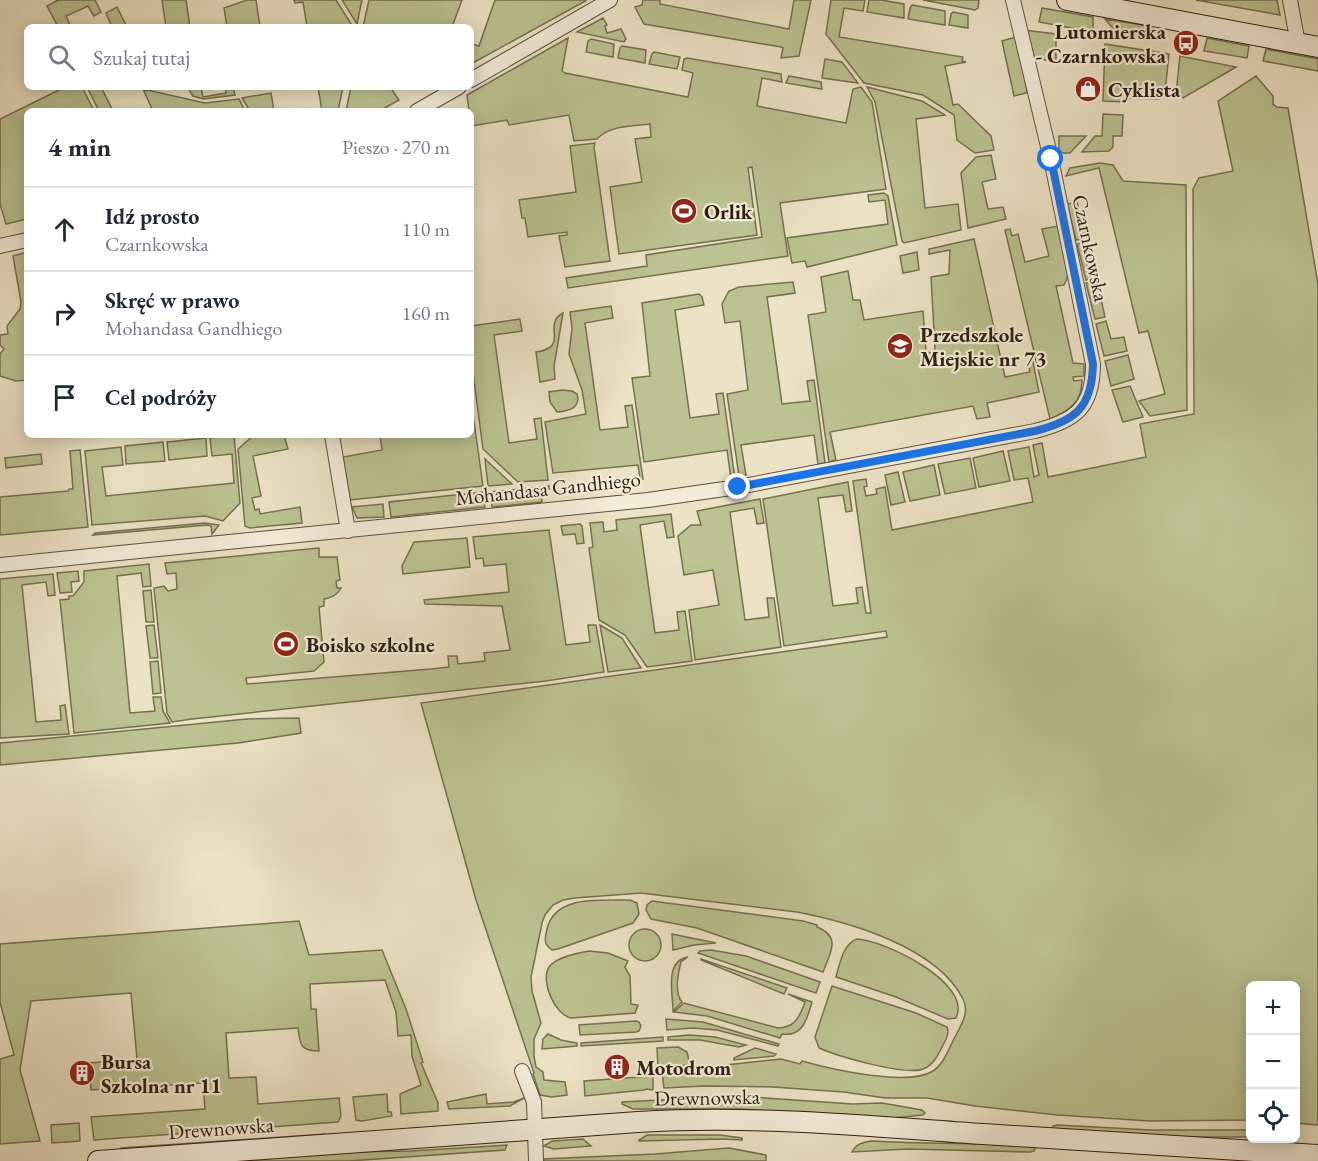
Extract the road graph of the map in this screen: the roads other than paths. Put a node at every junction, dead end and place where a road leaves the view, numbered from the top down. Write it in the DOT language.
graph roads {
  1 [pos="610,0"];
  2 [pos="1013,0"];
  3 [pos="1067,0"];
  4 [pos="1290,0"];
  5 [pos="1298,44"];
  6 [pos="1318,47"];
  7 [pos="474,78"];
  8 [pos="454,90"];
  9 [pos="422,108"];
  10 [pos="24,241"];
  11 [pos="0,246"];
  12 [pos="1087,400"];
  13 [pos="332,438"];
  14 [pos="348,531"];
  15 [pos="0,565"];
  16 [pos="522,1071"];
  17 [pos="536,1129"];
  18 [pos="1318,1155"];
  19 [pos="98,1161"];
  20 [pos="537,1161"];
  1 -- 7 [label="street"];
  2 -- 12 [label="street, Czarnkowska"];
  3 -- 5 [label="main road"];
  4 -- 5 [label="street"];
  5 -- 6 [label="main road"];
  8 -- 9 [label="street"];
  10 -- 11 [label="street"];
  12 -- 14 [label="street, Mohandasa Gandhiego"];
  13 -- 14 [label="street"];
  14 -- 15 [label="street, Mohandasa Gandhiego"];
  16 -- 17 [label="street"];
  17 -- 18 [label="main road, Drewnowska"];
  17 -- 19 [label="main road, Drewnowska"];
  17 -- 20 [label="street"];
}
